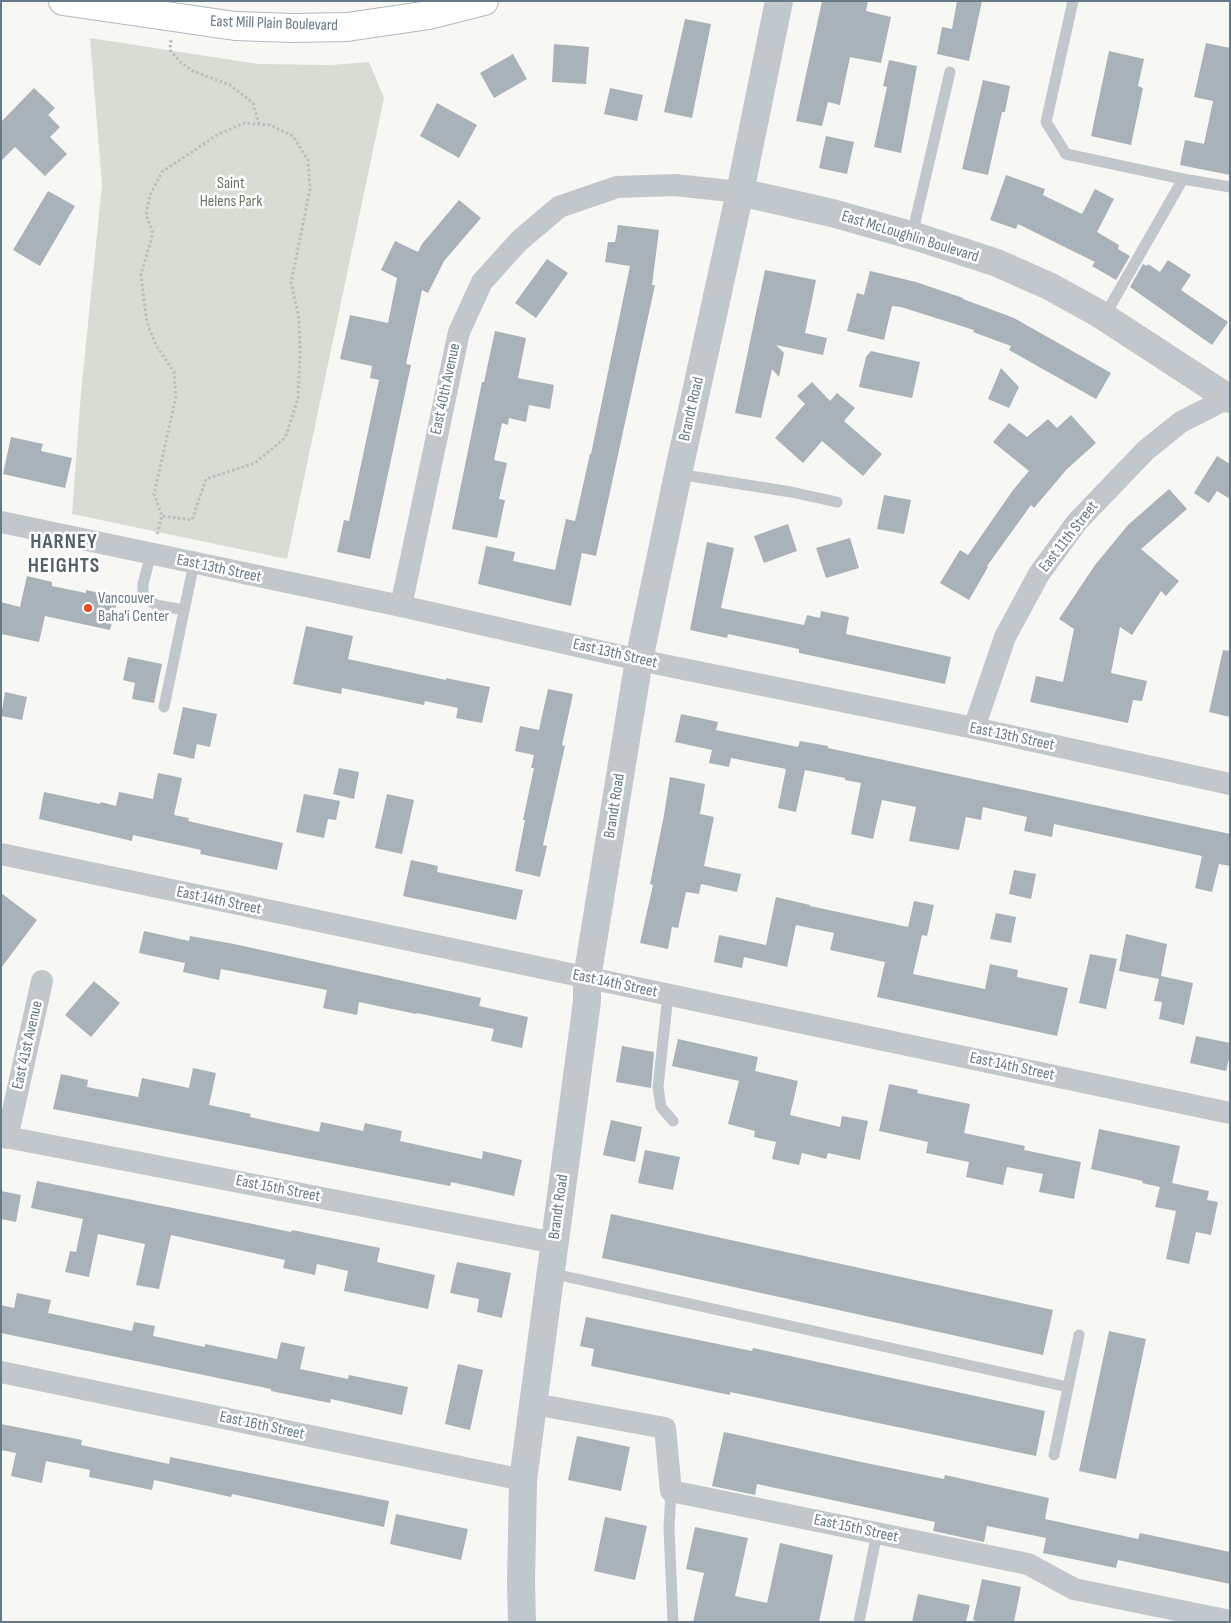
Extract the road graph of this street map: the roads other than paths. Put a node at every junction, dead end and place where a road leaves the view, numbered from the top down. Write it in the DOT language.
graph roads {
  1 [pos="63,1"];
  2 [pos="484,1"];
  3 [pos="779,1"];
  4 [pos="1073,1"];
  5 [pos="950,72"];
  6 [pos="1183,179"];
  7 [pos="1230,187"];
  8 [pos="740,192"];
  9 [pos="559,207"];
  10 [pos="912,236"];
  11 [pos="1104,317"];
  12 [pos="1229,398"];
  13 [pos="678,474"];
  14 [pos="837,502"];
  15 [pos="1,522"];
  16 [pos="151,554"];
  17 [pos="194,563"];
  18 [pos="401,606"];
  19 [pos="184,610"];
  20 [pos="640,660"];
  21 [pos="164,707"];
  22 [pos="974,728"];
  23 [pos="1230,784"];
  24 [pos="1,854"];
  25 [pos="587,978"];
  26 [pos="42,981"];
  27 [pos="668,995"];
  28 [pos="1230,1113"];
  29 [pos="673,1121"];
  30 [pos="4,1137"];
  31 [pos="554,1242"];
  32 [pos="550,1273"];
  33 [pos="1079,1335"];
  34 [pos="1,1372"];
  35 [pos="1068,1387"];
  36 [pos="534,1404"];
  37 [pos="1054,1455"];
  38 [pos="524,1480"];
  39 [pos="671,1491"];
  40 [pos="877,1534"];
  41 [pos="1230,1621"];
  42 [pos="522,1622"];
  43 [pos="674,1622"];
  44 [pos="860,1622"];
  1 -- 2 [label="main road, East Mill Plain Boulevard"];
  3 -- 8 [label="street, Brandt Road"];
  4 -- 6 [label="lane"];
  5 -- 10 [label="lane"];
  6 -- 7 [label="lane"];
  6 -- 11 [label="lane"];
  8 -- 9 [label="street, East McLoughlin Boulevard"];
  8 -- 10 [label="street, East McLoughlin Boulevard"];
  8 -- 13 [label="street, Brandt Road"];
  9 -- 18 [label="street, East 40th Avenue"];
  10 -- 11 [label="street, East McLoughlin Boulevard"];
  11 -- 12 [label="street, East McLoughlin Boulevard"];
  12 -- 22 [label="street, East 11th Street"];
  13 -- 14 [label="lane"];
  13 -- 20 [label="street, Brandt Road"];
  15 -- 16 [label="street, East 13th Street"];
  16 -- 17 [label="street, East 13th Street"];
  16 -- 19 [label="lane"];
  17 -- 18 [label="street, East 13th Street"];
  17 -- 19 [label="lane"];
  18 -- 20 [label="street, East 13th Street"];
  19 -- 21 [label="lane"];
  20 -- 22 [label="street, East 13th Street"];
  20 -- 25 [label="street, Brandt Road"];
  22 -- 23 [label="street, East 13th Street"];
  24 -- 25 [label="street, East 14th Street"];
  25 -- 27 [label="street, East 14th Street"];
  25 -- 31 [label="street, Brandt Road"];
  26 -- 30 [label="street, East 41st Avenue"];
  27 -- 28 [label="street, East 14th Street"];
  27 -- 29 [label="lane"];
  30 -- 31 [label="street, East 15th Street"];
  31 -- 32 [label="street, Brandt Road"];
  32 -- 35 [label="lane"];
  32 -- 36 [label="street, Brandt Road"];
  33 -- 35 [label="lane"];
  34 -- 38 [label="street, East 16th Street"];
  35 -- 37 [label="lane"];
  36 -- 38 [label="street, Brandt Road"];
  36 -- 39 [label="street"];
  38 -- 42 [label="street, Brandt Road"];
  39 -- 40 [label="street, East 15th Street"];
  39 -- 43 [label="lane"];
  40 -- 41 [label="street, East 15th Street"];
  40 -- 44 [label="lane"];
}
